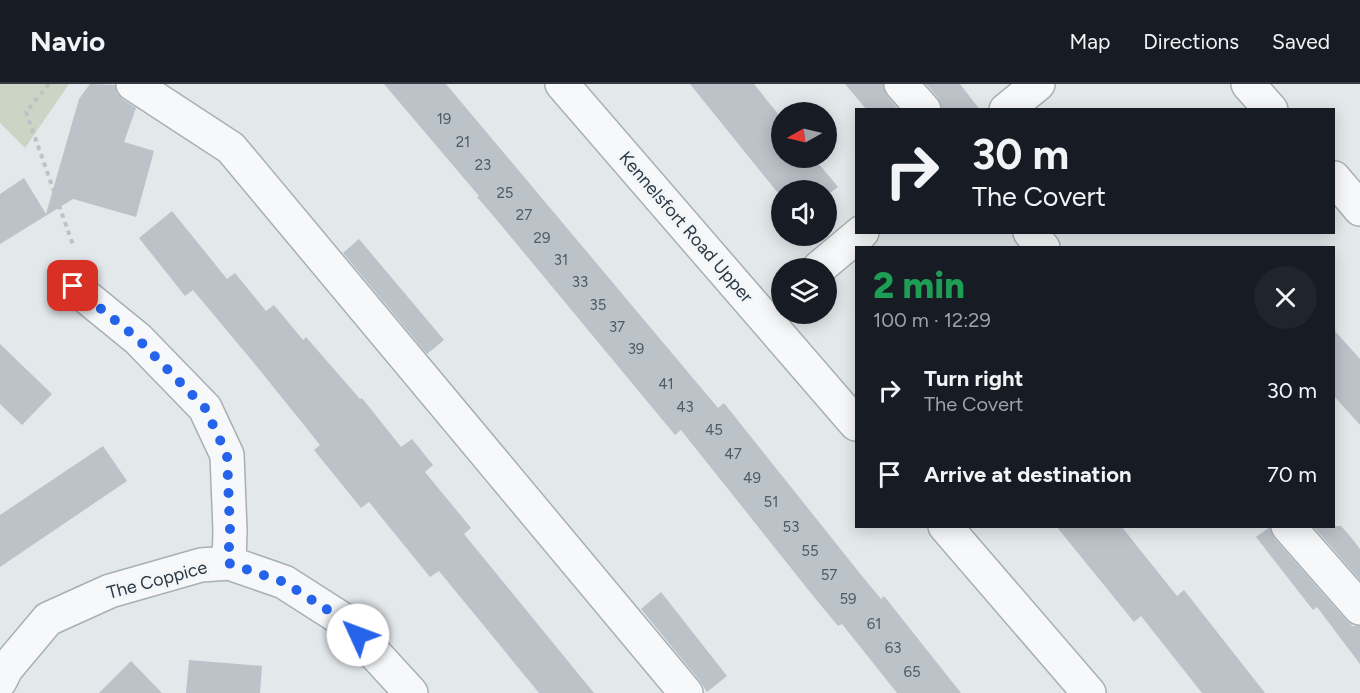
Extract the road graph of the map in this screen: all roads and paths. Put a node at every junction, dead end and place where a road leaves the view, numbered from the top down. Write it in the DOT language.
graph roads {
  1 [pos="49,84"];
  2 [pos="133,84"];
  3 [pos="562,84"];
  4 [pos="902,84"];
  5 [pos="1038,84"];
  6 [pos="1248,84"];
  7 [pos="922,108"];
  8 [pos="1008,108"];
  9 [pos="1269,108"];
  10 [pos="860,234"];
  11 [pos="1032,234"];
  12 [pos="73,245"];
  13 [pos="1041,246"];
  14 [pos="831,258"];
  15 [pos="73,286"];
  16 [pos="771,306"];
  17 [pos="784,324"];
  18 [pos="855,423"];
  19 [pos="947,528"];
  20 [pos="1290,528"];
  21 [pos="228,563"];
  22 [pos="1360,608"];
  23 [pos="0,681"];
  24 [pos="411,693"];
  25 [pos="686,693"];
  26 [pos="1089,693"];
  1 -- 12 [label="path"];
  2 -- 25 [label="street"];
  3 -- 16 [label="street, Kennelsfort Road Upper"];
  4 -- 7 [label="street"];
  5 -- 8 [label="street"];
  6 -- 9 [label="street"];
  10 -- 14 [label="street"];
  11 -- 13 [label="street"];
  15 -- 21 [label="street"];
  17 -- 18 [label="street, Kennelsfort Road Upper"];
  19 -- 26 [label="street"];
  20 -- 22 [label="street"];
  21 -- 23 [label="street, The Coppice"];
  21 -- 24 [label="street, The Coppice"];
}
